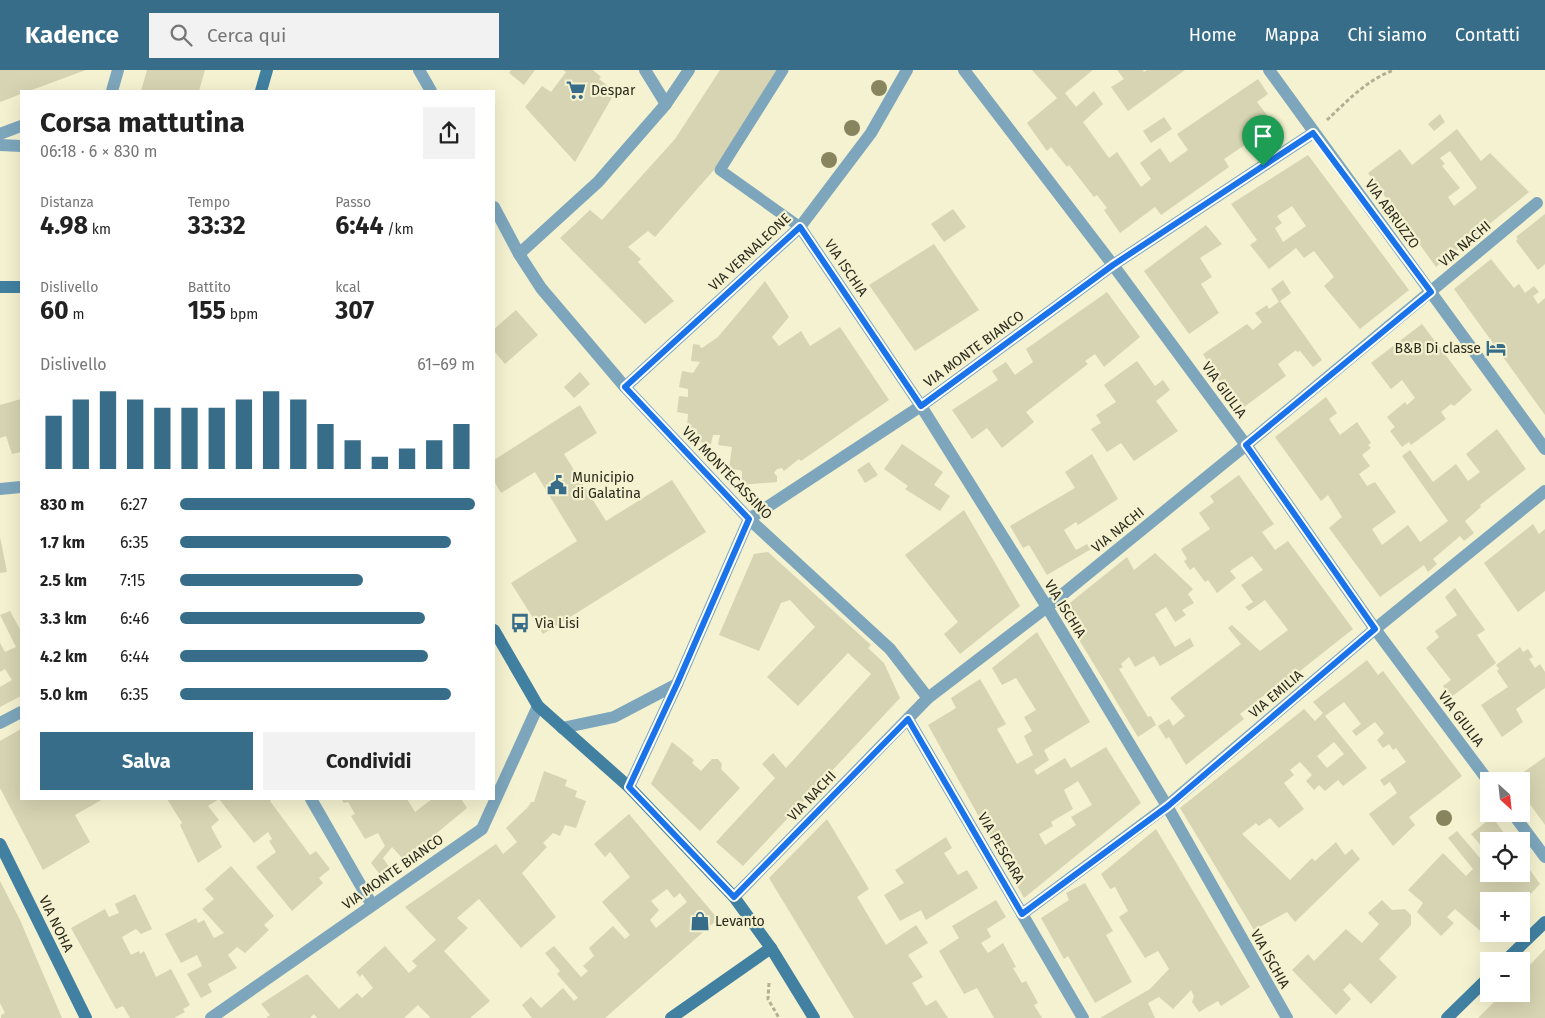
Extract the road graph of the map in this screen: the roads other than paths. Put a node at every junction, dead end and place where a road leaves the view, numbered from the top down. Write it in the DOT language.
graph roads {
  1 [pos="118,70"];
  2 [pos="267,70"];
  3 [pos="419,70"];
  4 [pos="645,70"];
  5 [pos="689,70"];
  6 [pos="783,70"];
  7 [pos="907,70"];
  8 [pos="964,70"];
  9 [pos="1269,70"];
  10 [pos="112,90"];
  11 [pos="261,90"];
  12 [pos="430,90"];
  13 [pos="666,104"];
  14 [pos="20,126"];
  15 [pos="1313,133"];
  16 [pos="0,134"];
  17 [pos="0,145"];
  18 [pos="20,146"];
  19 [pos="1537,203"];
  20 [pos="495,209"];
  21 [pos="800,227"];
  22 [pos="519,254"];
  23 [pos="1113,265"];
  24 [pos="0,287"];
  25 [pos="20,287"];
  26 [pos="1431,292"];
  27 [pos="625,387"];
  28 [pos="921,406"];
  29 [pos="1246,445"];
  30 [pos="1545,449"];
  31 [pos="20,487"];
  32 [pos="0,489"];
  33 [pos="1545,491"];
  34 [pos="749,519"];
  35 [pos="1047,607"];
  36 [pos="1375,629"];
  37 [pos="495,632"];
  38 [pos="677,684"];
  39 [pos="928,698"];
  40 [pos="538,706"];
  41 [pos="20,713"];
  42 [pos="908,719"];
  43 [pos="0,723"];
  44 [pos="562,728"];
  45 [pos="1482,772"];
  46 [pos="629,787"];
  47 [pos="312,800"];
  48 [pos="1168,806"];
  49 [pos="1519,822"];
  50 [pos="0,844"];
  51 [pos="1545,857"];
  52 [pos="734,897"];
  53 [pos="372,905"];
  54 [pos="1022,914"];
  55 [pos="1545,922"];
  56 [pos="772,948"];
  57 [pos="1514,952"];
  58 [pos="1480,986"];
  59 [pos="86,1018"];
  60 [pos="211,1018"];
  61 [pos="671,1018"];
  62 [pos="814,1018"];
  63 [pos="1083,1018"];
  64 [pos="1287,1018"];
  65 [pos="1447,1018"];
  1 -- 10 [label="street"];
  2 -- 11 [label="main road"];
  3 -- 12 [label="street"];
  4 -- 13 [label="street"];
  5 -- 13 [label="street"];
  6 -- 21 [label="lane"];
  7 -- 21 [label="street, VIA VERNALEONE"];
  8 -- 23 [label="street, VIA GIULIA"];
  9 -- 15 [label="street, VIA ABRUZZO"];
  13 -- 22 [label="street"];
  14 -- 16 [label="street"];
  15 -- 23 [label="street, VIA MONTE BIANCO"];
  15 -- 26 [label="street, VIA ABRUZZO"];
  17 -- 18 [label="street"];
  19 -- 26 [label="street, VIA NACHI"];
  20 -- 22 [label="street, VIA MONTECASSINO"];
  21 -- 27 [label="street, VIA VERNALEONE"];
  21 -- 28 [label="street, VIA ISCHIA"];
  22 -- 27 [label="street, VIA MONTECASSINO"];
  23 -- 28 [label="street, VIA MONTE BIANCO"];
  23 -- 29 [label="street, VIA GIULIA"];
  24 -- 25 [label="main road"];
  26 -- 29 [label="street, VIA NACHI"];
  26 -- 30 [label="street, VIA ABRUZZO"];
  27 -- 34 [label="street, VIA MONTECASSINO"];
  28 -- 34 [label="street, VIA MONTE BIANCO"];
  28 -- 35 [label="street, VIA ISCHIA"];
  29 -- 35 [label="street, VIA NACHI"];
  29 -- 36 [label="street, VIA GIULIA"];
  31 -- 32 [label="street"];
  33 -- 36 [label="street, VIA EMILIA"];
  34 -- 38 [label="street"];
  34 -- 39 [label="street, VIA MONTECASSINO"];
  35 -- 39 [label="street, VIA NACHI"];
  35 -- 48 [label="street, VIA ISCHIA"];
  36 -- 45 [label="street, VIA GIULIA"];
  36 -- 48 [label="street, VIA EMILIA"];
  37 -- 40 [label="main road"];
  38 -- 44 [label="street"];
  38 -- 46 [label="street"];
  39 -- 42 [label="street, VIA NACHI"];
  40 -- 44 [label="main road"];
  40 -- 53 [label="street, VIA MONTE BIANCO"];
  41 -- 43 [label="street"];
  42 -- 52 [label="street, VIA NACHI"];
  42 -- 54 [label="street, VIA PESCARA"];
  44 -- 46 [label="main road"];
  46 -- 52 [label="main road"];
  47 -- 53 [label="street"];
  48 -- 54 [label="street, VIA EMILIA"];
  48 -- 64 [label="street, VIA ISCHIA"];
  49 -- 51 [label="street"];
  50 -- 59 [label="main road, VIA NOHA"];
  52 -- 56 [label="main road"];
  53 -- 60 [label="street, VIA MONTE BIANCO"];
  54 -- 63 [label="street, VIA PESCARA"];
  55 -- 57 [label="main road"];
  56 -- 61 [label="main road"];
  56 -- 62 [label="main road"];
  58 -- 65 [label="main road"];
}
